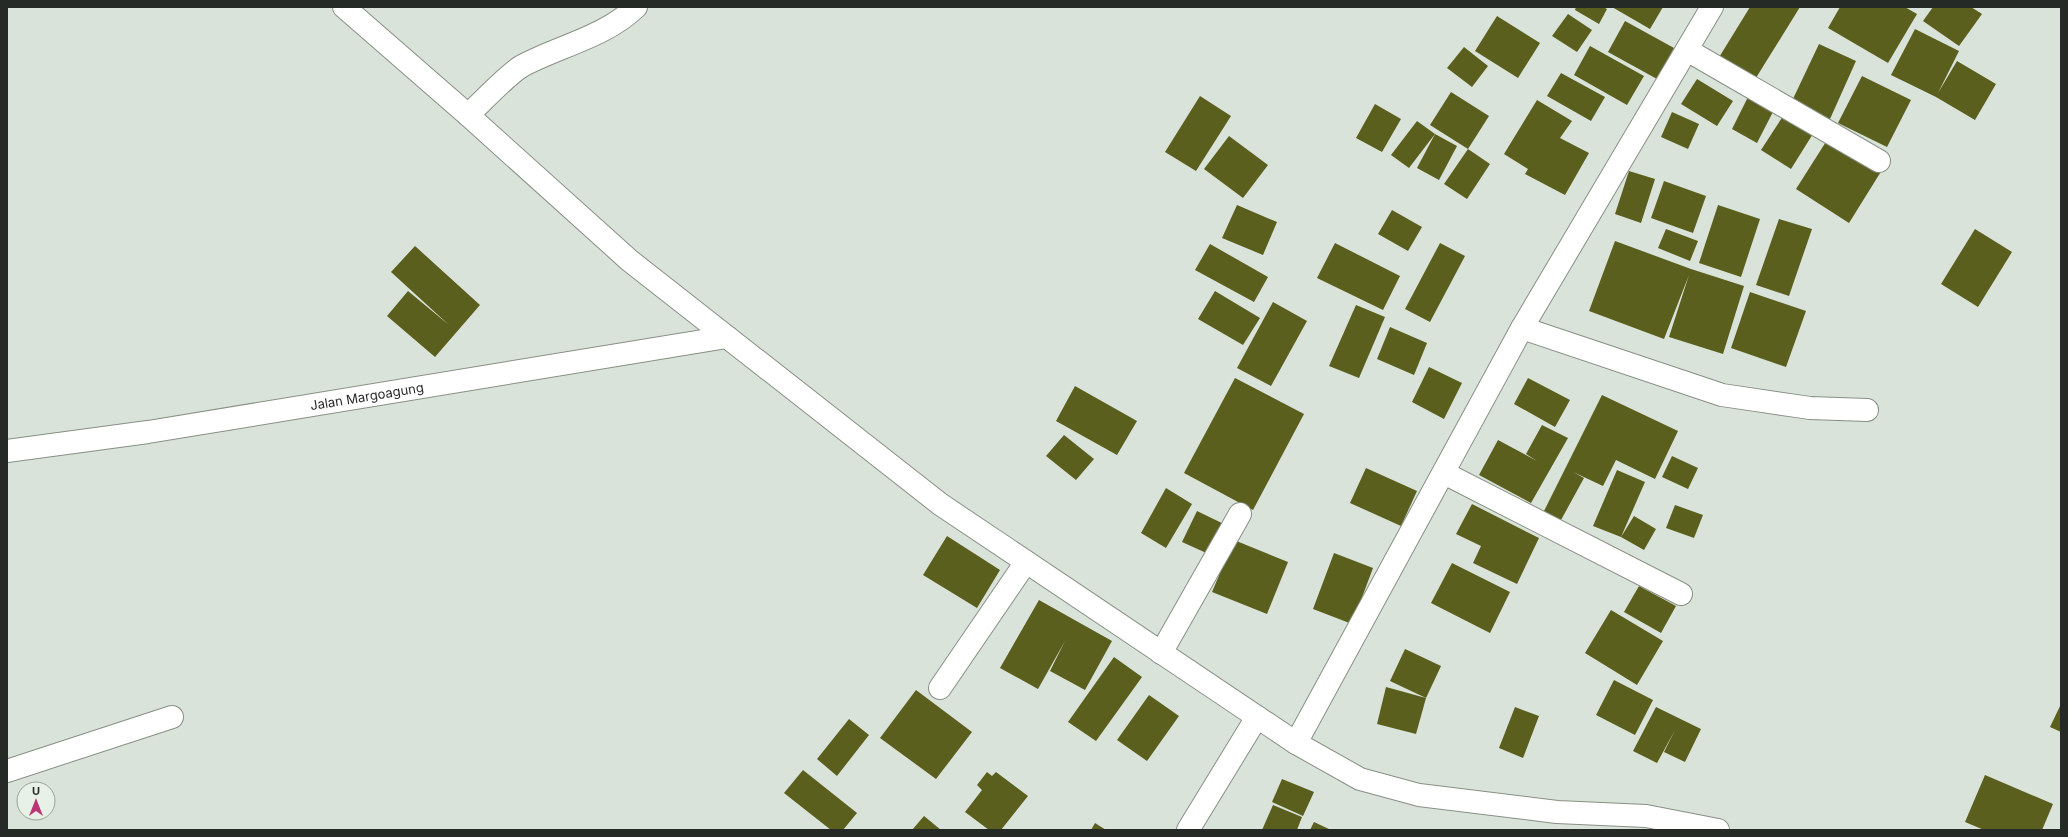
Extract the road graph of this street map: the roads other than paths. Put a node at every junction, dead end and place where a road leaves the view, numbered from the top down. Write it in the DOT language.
graph roads {
  1 [pos="636,7"];
  2 [pos="1712,7"];
  3 [pos="354,10"];
  4 [pos="1686,50"];
  5 [pos="468,115"];
  6 [pos="1879,161"];
  7 [pos="1522,328"];
  8 [pos="727,337"];
  9 [pos="1867,410"];
  10 [pos="7,451"];
  11 [pos="1444,473"];
  12 [pos="1240,514"];
  13 [pos="1026,562"];
  14 [pos="1680,594"];
  15 [pos="1161,653"];
  16 [pos="940,688"];
  17 [pos="172,717"];
  18 [pos="1257,717"];
  19 [pos="1296,743"];
  20 [pos="7,771"];
  21 [pos="1188,830"];
  22 [pos="1718,830"];
  1 -- 5 [label="street"];
  2 -- 4 [label="street"];
  3 -- 5 [label="street"];
  4 -- 6 [label="street"];
  4 -- 7 [label="street"];
  5 -- 8 [label="street"];
  7 -- 9 [label="street"];
  7 -- 11 [label="street"];
  8 -- 10 [label="street, Jalan Margoagung"];
  8 -- 13 [label="street"];
  11 -- 14 [label="street"];
  11 -- 19 [label="street"];
  12 -- 15 [label="street"];
  13 -- 15 [label="street"];
  13 -- 16 [label="street"];
  15 -- 18 [label="street"];
  17 -- 20 [label="street"];
  18 -- 19 [label="street"];
  18 -- 21 [label="street"];
  19 -- 22 [label="street"];
}
